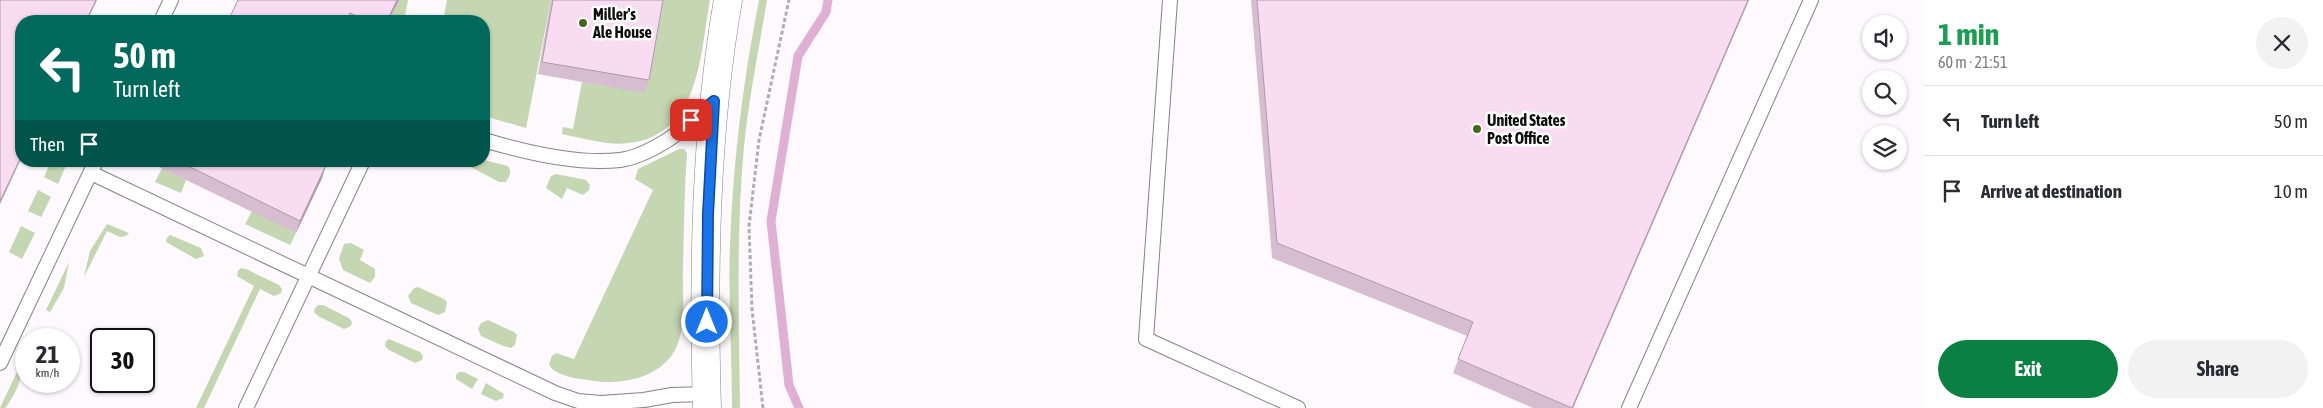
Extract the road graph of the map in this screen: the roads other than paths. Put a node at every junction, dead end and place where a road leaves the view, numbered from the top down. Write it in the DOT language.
graph roads {
  1 [pos="171,0"];
  2 [pos="728,0"];
  3 [pos="1170,0"];
  4 [pos="1811,0"];
  5 [pos="164,15"];
  6 [pos="714,101"];
  7 [pos="490,141"];
  8 [pos="94,167"];
  9 [pos="360,167"];
  10 [pos="309,275"];
  11 [pos="0,330"];
  12 [pos="13,336"];
  13 [pos="0,363"];
  14 [pos="707,401"];
  15 [pos="246,408"];
  16 [pos="1298,408"];
  17 [pos="1629,408"];
  1 -- 5 [label="lane"];
  2 -- 6 [label="street"];
  3 -- 16 [label="lane"];
  4 -- 17 [label="lane"];
  6 -- 7 [label="lane"];
  6 -- 14 [label="street"];
  8 -- 10 [label="lane"];
  8 -- 12 [label="lane"];
  9 -- 10 [label="lane"];
  10 -- 14 [label="lane"];
  10 -- 15 [label="lane"];
  11 -- 12 [label="lane"];
  12 -- 13 [label="lane"];
}
